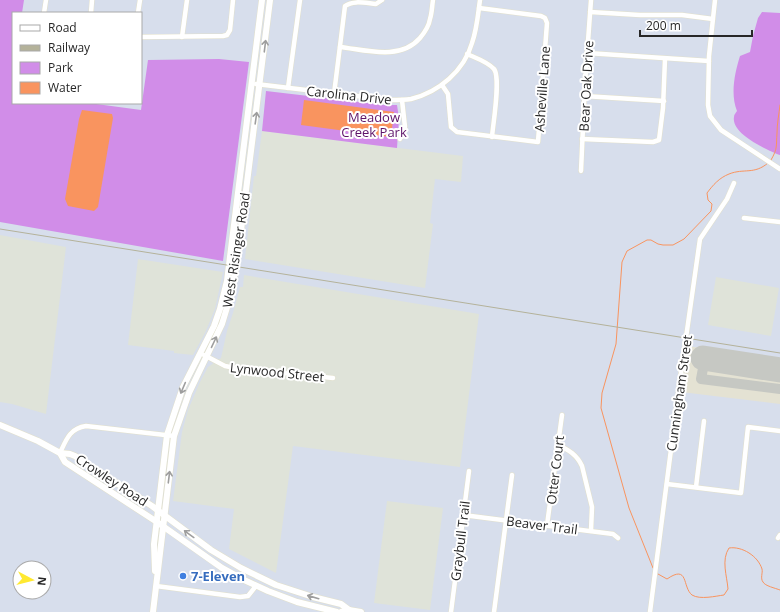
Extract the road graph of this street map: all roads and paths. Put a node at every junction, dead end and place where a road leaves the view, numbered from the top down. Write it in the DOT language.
graph roads {
  1 [pos="46,0"];
  2 [pos="92,0"];
  3 [pos="140,0"];
  4 [pos="187,0"];
  5 [pos="233,0"];
  6 [pos="262,0"];
  7 [pos="270,0"];
  8 [pos="300,0"];
  9 [pos="382,0"];
  10 [pos="432,0"];
  11 [pos="480,0"];
  12 [pos="591,0"];
  13 [pos="715,0"];
  14 [pos="479,8"];
  15 [pos="44,12"];
  16 [pos="90,12"];
  17 [pos="138,12"];
  18 [pos="590,12"];
  19 [pos="713,19"];
  20 [pos="142,37"];
  21 [pos="182,37"];
  22 [pos="340,47"];
  23 [pos="587,53"];
  24 [pos="467,54"];
  25 [pos="665,59"];
  26 [pos="709,61"];
  27 [pos="252,84"];
  28 [pos="260,85"];
  29 [pos="442,85"];
  30 [pos="288,88"];
  31 [pos="334,94"];
  32 [pos="584,96"];
  33 [pos="402,100"];
  34 [pos="664,101"];
  35 [pos="247,128"];
  36 [pos="492,137"];
  37 [pos="400,139"];
  38 [pos="582,139"];
  39 [pos="250,164"];
  40 [pos="779,169"];
  41 [pos="581,172"];
  42 [pos="734,183"];
  43 [pos="744,218"];
  44 [pos="780,222"];
  45 [pos="201,354"];
  46 [pos="207,357"];
  47 [pos="333,378"];
  48 [pos="562,415"];
  49 [pos="704,421"];
  50 [pos="0,425"];
  51 [pos="780,431"];
  52 [pos="167,435"];
  53 [pos="174,436"];
  54 [pos="558,445"];
  55 [pos="60,453"];
  56 [pos="469,471"];
  57 [pos="512,475"];
  58 [pos="666,484"];
  59 [pos="696,487"];
  60 [pos="158,510"];
  61 [pos="463,515"];
  62 [pos="164,516"];
  63 [pos="506,520"];
  64 [pos="157,522"];
  65 [pos="547,525"];
  66 [pos="163,527"];
  67 [pos="591,531"];
  68 [pos="618,538"];
  69 [pos="156,586"];
  70 [pos="256,586"];
  71 [pos="349,611"];
  72 [pos="153,612"];
  73 [pos="337,612"];
  74 [pos="341,612"];
  75 [pos="361,612"];
  76 [pos="451,612"];
  77 [pos="494,612"];
  78 [pos="650,612"];
  1 -- 15 [label="street"];
  2 -- 16 [label="street"];
  3 -- 17 [label="street"];
  4 -- 21 [label="street"];
  5 -- 21 [label="street"];
  6 -- 27 [label="main road, West Risinger Road"];
  28 -- 7 [label="main road, West Risinger Road, one-way"];
  8 -- 30 [label="street"];
  9 -- 22 [label="street"];
  10 -- 22 [label="street"];
  11 -- 14 [label="street, Carolina Drive"];
  12 -- 18 [label="street, Bear Oak Drive"];
  13 -- 19 [label="street"];
  14 -- 24 [label="street, Carolina Drive"];
  14 -- 36 [label="street, Asheville Lane"];
  18 -- 19 [label="street"];
  18 -- 23 [label="street, Bear Oak Drive"];
  19 -- 26 [label="street"];
  20 -- 21 [label="street"];
  22 -- 31 [label="street"];
  23 -- 25 [label="street"];
  23 -- 32 [label="street, Bear Oak Drive"];
  24 -- 29 [label="street, Carolina Drive"];
  24 -- 36 [label="street"];
  25 -- 26 [label="street"];
  25 -- 34 [label="street"];
  26 -- 40 [label="street"];
  27 -- 28 [label="street, Carolina Drive"];
  27 -- 35 [label="main road, West Risinger Road"];
  28 -- 30 [label="street, Carolina Drive"];
  39 -- 28 [label="main road, West Risinger Road, one-way"];
  29 -- 33 [label="street, Carolina Drive"];
  29 -- 36 [label="street, Asheville Lane"];
  30 -- 31 [label="street, Carolina Drive"];
  31 -- 33 [label="street, Carolina Drive"];
  32 -- 34 [label="street"];
  32 -- 38 [label="street, Bear Oak Drive"];
  33 -- 37 [label="street"];
  34 -- 38 [label="street"];
  35 -- 39 [label="main road"];
  35 -- 45 [label="main road, West Risinger Road"];
  38 -- 41 [label="street, Bear Oak Drive"];
  46 -- 39 [label="main road, West Risinger Road, one-way"];
  42 -- 58 [label="street, Cunningham Street"];
  43 -- 44 [label="street"];
  45 -- 46 [label="street, Lynwood Street"];
  45 -- 52 [label="main road, West Risinger Road, one-way"];
  46 -- 47 [label="street, Lynwood Street"];
  46 -- 53 [label="main road, West Risinger Road"];
  48 -- 54 [label="street, Otter Court"];
  49 -- 59 [label="street"];
  50 -- 55 [label="main road"];
  51 -- 59 [label="street"];
  52 -- 53 [label="street"];
  52 -- 55 [label="street"];
  52 -- 60 [label="main road, West Risinger Road"];
  62 -- 53 [label="main road, West Risinger Road, one-way"];
  54 -- 65 [label="street, Otter Court"];
  54 -- 67 [label="street"];
  55 -- 60 [label="main road, Crowley Road"];
  55 -- 64 [label="main road, Crowley Road"];
  56 -- 61 [label="street, Graybull Trail"];
  57 -- 63 [label="street"];
  58 -- 59 [label="street"];
  58 -- 78 [label="street, Cunningham Street"];
  60 -- 62 [label="main road, Crowley Road"];
  60 -- 64 [label="main road, West Risinger Road"];
  61 -- 63 [label="street, Beaver Trail"];
  61 -- 76 [label="street, Graybull Trail"];
  62 -- 66 [label="main road, West Risinger Road"];
  71 -- 62 [label="main road, Crowley Road, one-way"];
  63 -- 65 [label="street, Beaver Trail"];
  63 -- 77 [label="street"];
  64 -- 66 [label="main road, Crowley Road"];
  64 -- 69 [label="main road, West Risinger Road"];
  65 -- 67 [label="street, Beaver Trail"];
  66 -- 69 [label="main road, West Risinger Road"];
  66 -- 70 [label="main road, Crowley Road"];
  67 -- 68 [label="street, Beaver Trail"];
  69 -- 70 [label="street"];
  69 -- 72 [label="main road, West Risinger Road"];
  70 -- 73 [label="main road, Crowley Road"];
  71 -- 74 [label="main road, Crowley Road"];
  71 -- 75 [label="main road, Crowley Road"];
}
